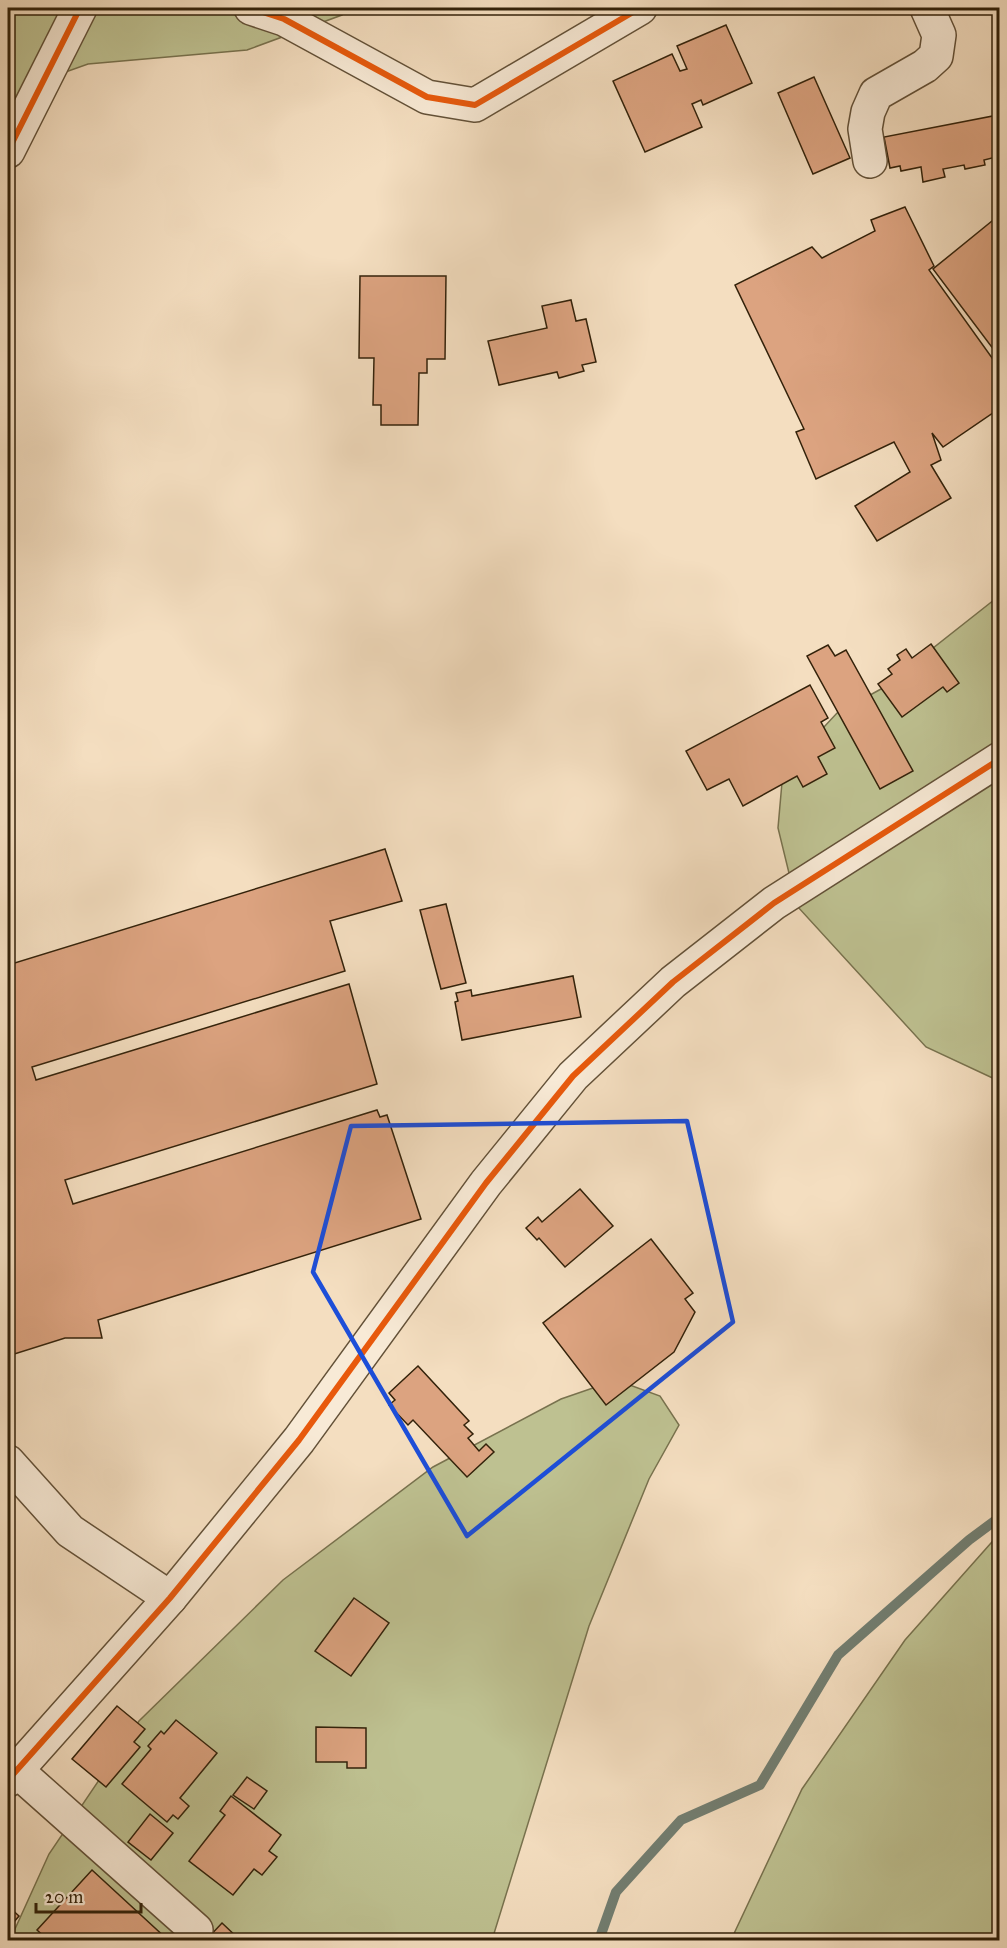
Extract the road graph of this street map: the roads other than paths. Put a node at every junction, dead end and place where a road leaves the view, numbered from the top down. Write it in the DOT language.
graph roads {
  1 [pos="80,8"];
  2 [pos="251,8"];
  3 [pos="640,8"];
  4 [pos="927,8"];
  5 [pos="8,151"];
  6 [pos="870,161"];
  7 [pos="999,759"];
  8 [pos="8,1462"];
  9 [pos="170,1598"];
  10 [pos="12,1775"];
  11 [pos="196,1930"];
  1 -- 5 [label="street"];
  2 -- 3 [label="street"];
  4 -- 6 [label="street"];
  7 -- 9 [label="street"];
  8 -- 9 [label="street"];
  9 -- 10 [label="street"];
  10 -- 11 [label="street"];
}
